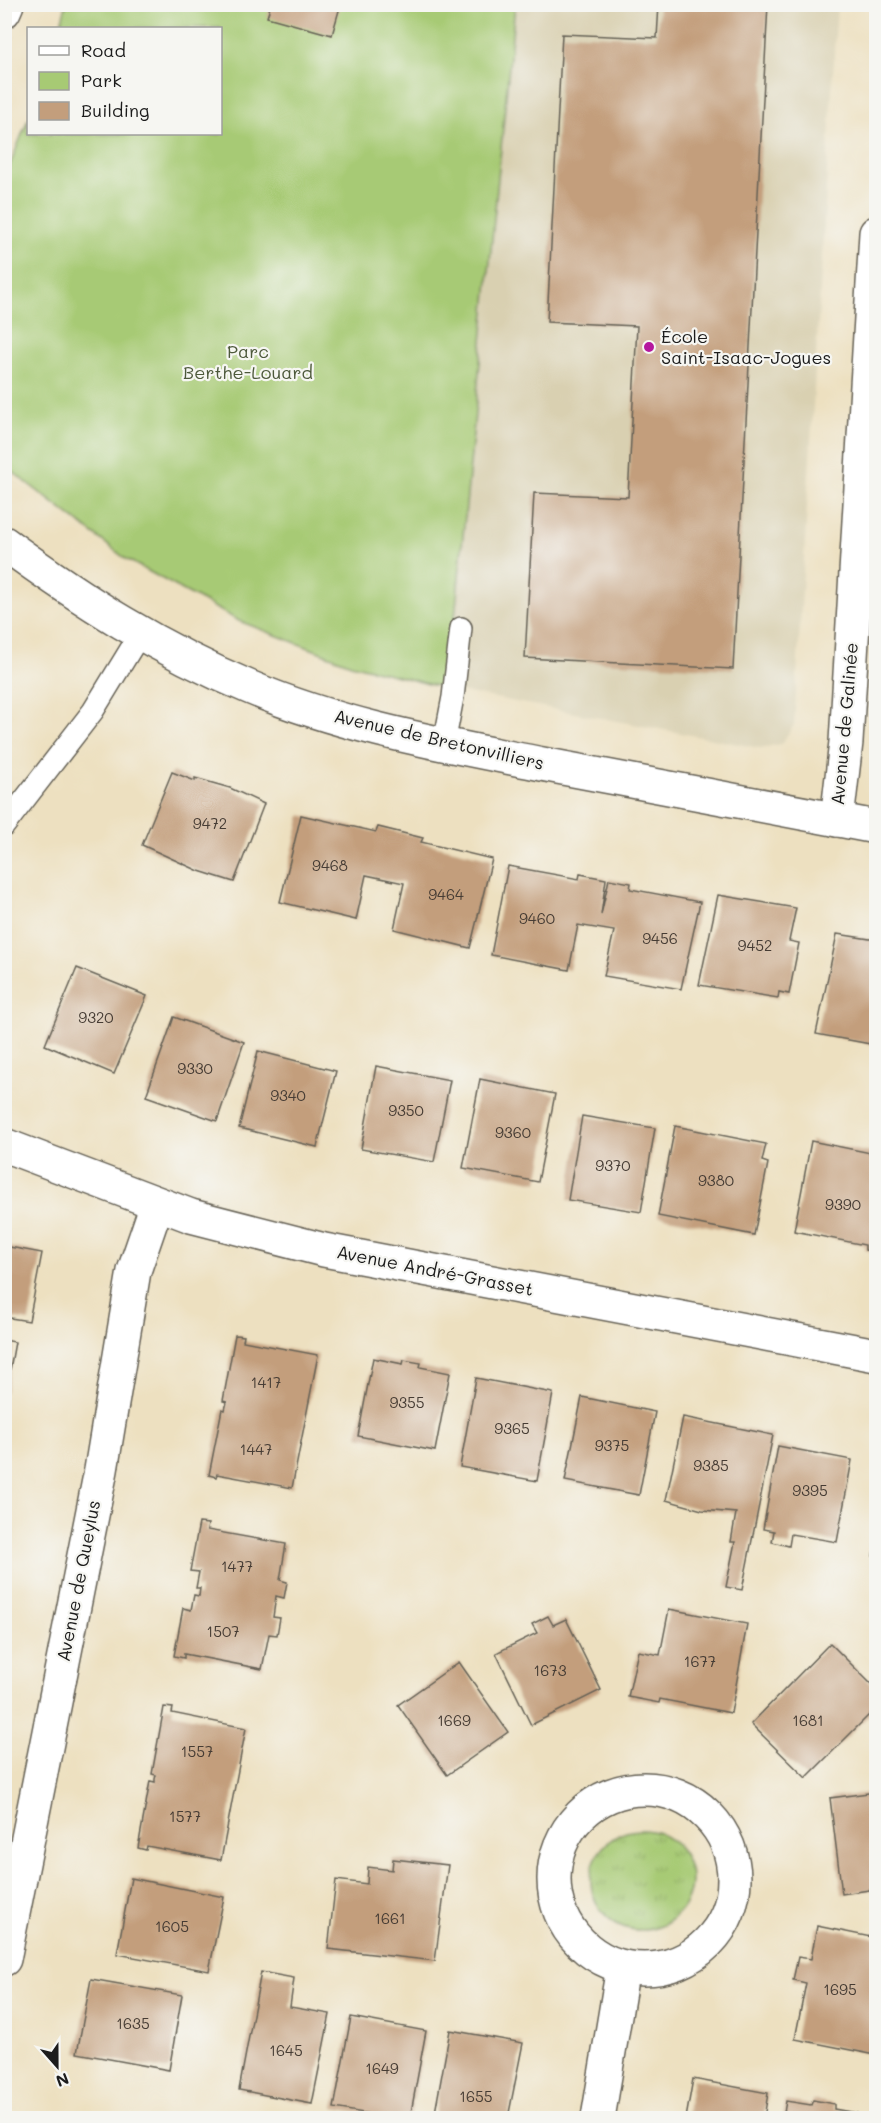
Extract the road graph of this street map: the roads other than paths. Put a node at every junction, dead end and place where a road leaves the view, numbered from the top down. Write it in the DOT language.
graph roads {
  1 [pos="6,4"];
  2 [pos="4,11"];
  3 [pos="876,233"];
  4 [pos="4,543"];
  5 [pos="460,628"];
  6 [pos="140,634"];
  7 [pos="444,744"];
  8 [pos="837,820"];
  9 [pos="4,826"];
  10 [pos="876,827"];
  11 [pos="4,1145"];
  12 [pos="157,1204"];
  13 [pos="876,1356"];
  14 [pos="4,1959"];
  15 [pos="623,1967"];
  16 [pos="598,2118"];
  1 -- 2 [label="street"];
  3 -- 8 [label="street, Avenue de Galinée"];
  4 -- 6 [label="street, Avenue de Bretonvilliers"];
  5 -- 7 [label="lane"];
  6 -- 7 [label="street, Avenue de Bretonvilliers"];
  6 -- 9 [label="lane"];
  7 -- 8 [label="street, Avenue de Bretonvilliers"];
  8 -- 10 [label="street, Avenue de Bretonvilliers"];
  11 -- 12 [label="street, Avenue André-Grasset"];
  12 -- 13 [label="street, Avenue André-Grasset"];
  12 -- 14 [label="street, Avenue de Queylus"];
  15 -- 15 [label="street"];
  15 -- 16 [label="street"];
}
